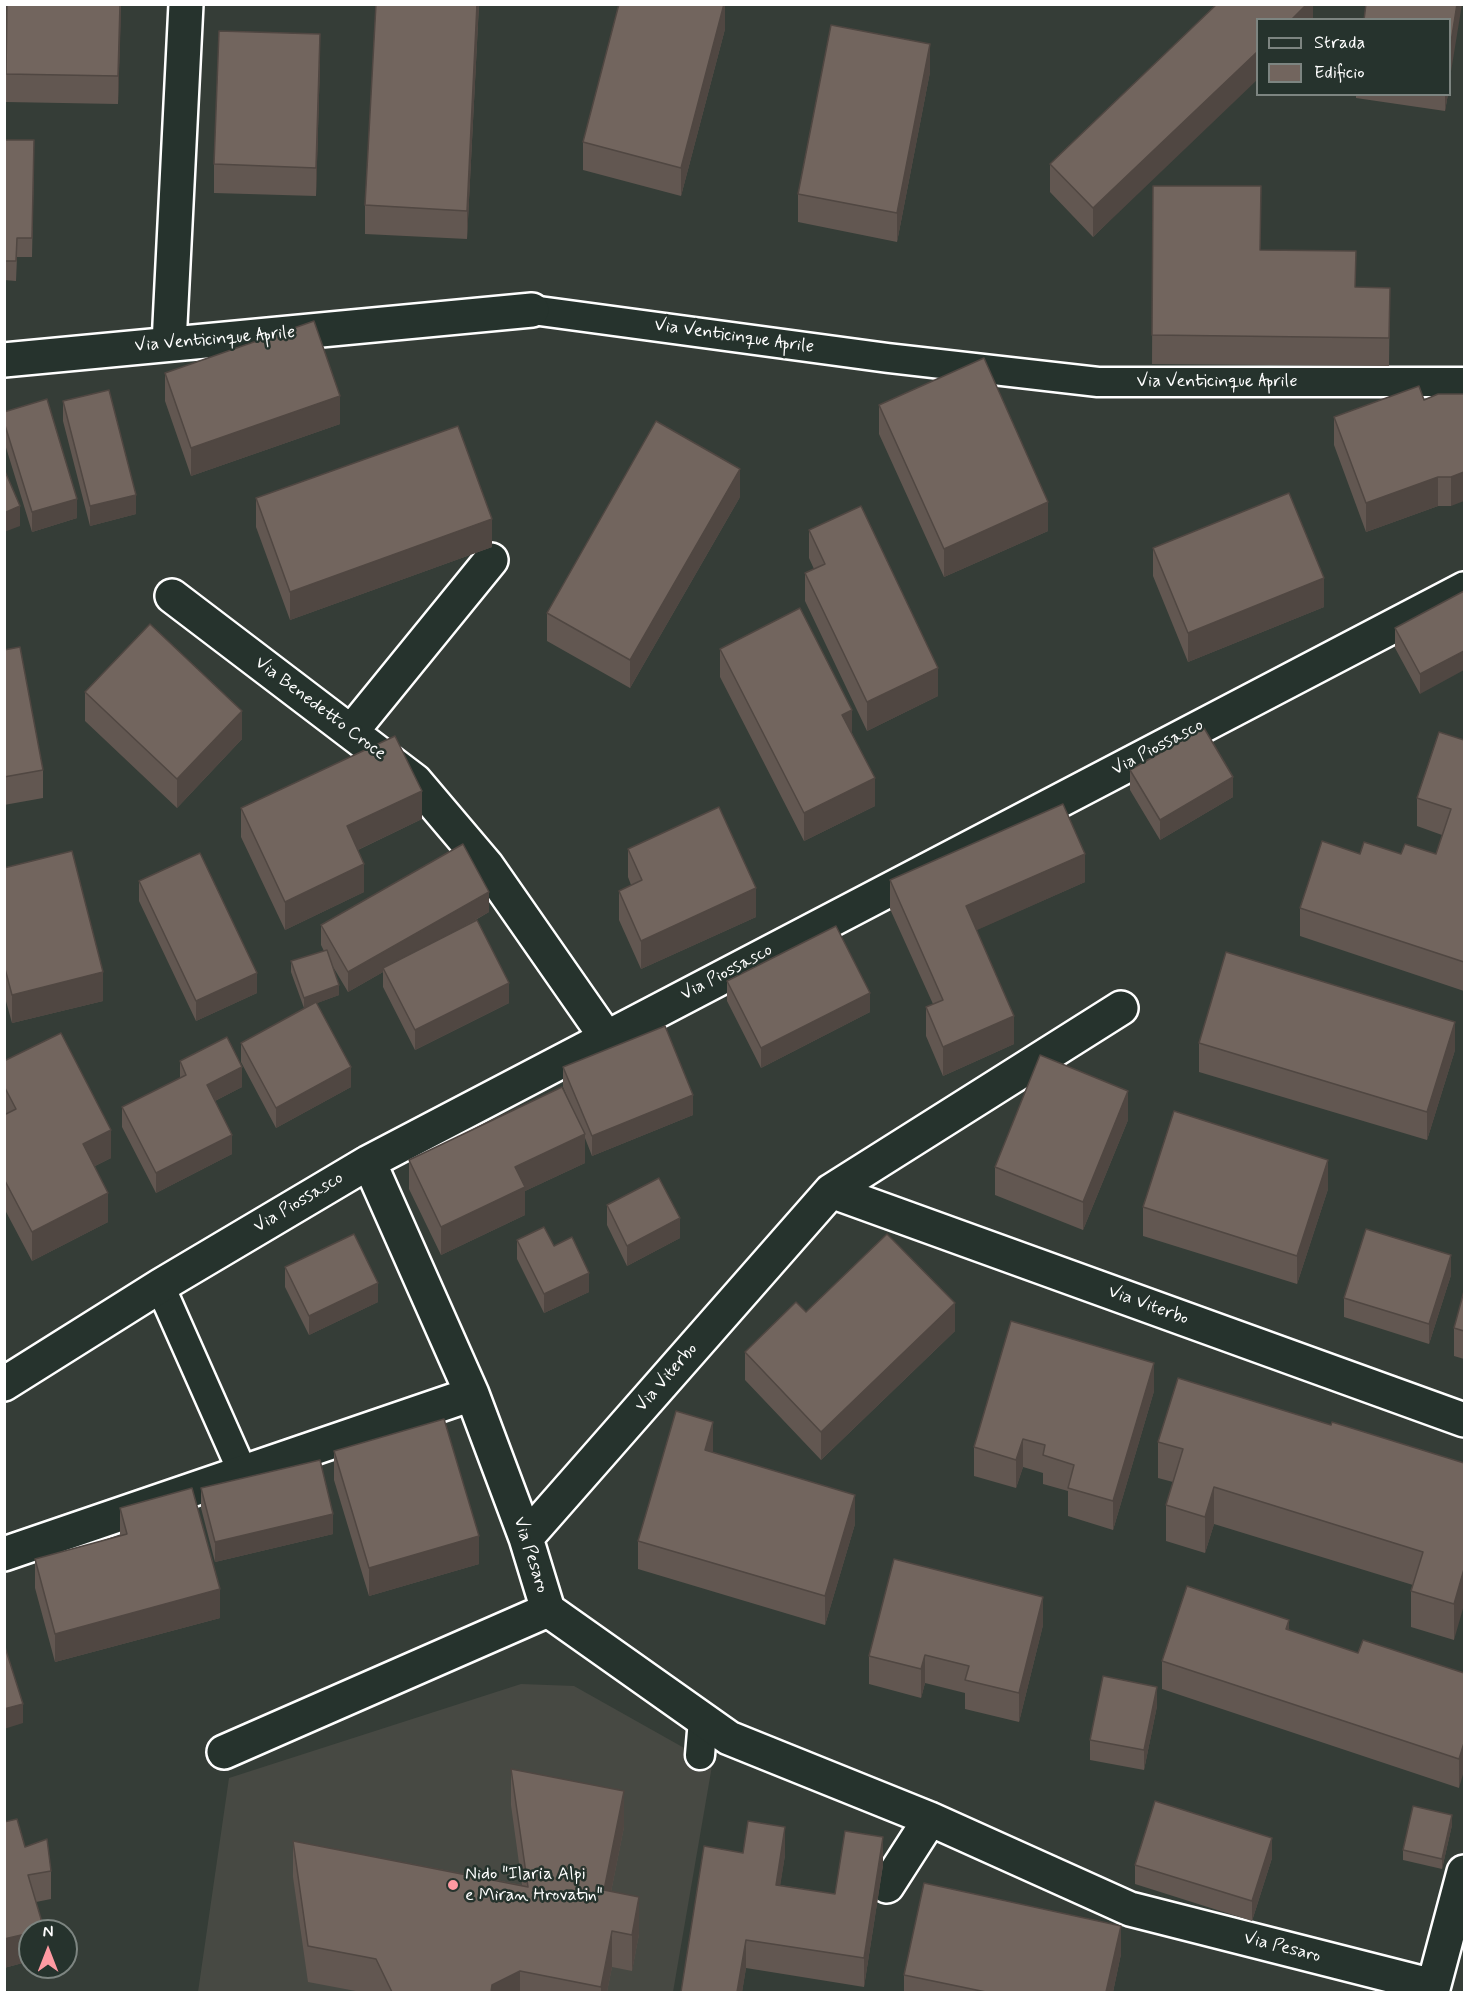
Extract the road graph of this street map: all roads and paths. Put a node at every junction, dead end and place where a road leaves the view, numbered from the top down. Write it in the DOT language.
graph roads {
  1 [pos="186,4"];
  2 [pos="532,310"];
  3 [pos="168,344"];
  4 [pos="4,360"];
  5 [pos="1464,382"];
  6 [pos="491,560"];
  7 [pos="1464,589"];
  8 [pos="172,596"];
  9 [pos="351,732"];
  10 [pos="1121,1008"];
  11 [pos="606,1037"];
  12 [pos="369,1162"];
  13 [pos="831,1191"];
  14 [pos="160,1286"];
  15 [pos="4,1384"];
  16 [pos="472,1394"];
  17 [pos="1464,1420"];
  18 [pos="243,1473"];
  19 [pos="526,1538"];
  20 [pos="4,1554"];
  21 [pos="548,1610"];
  22 [pos="704,1720"];
  23 [pos="224,1752"];
  24 [pos="700,1755"];
  25 [pos="930,1819"];
  26 [pos="1464,1872"];
  27 [pos="887,1886"];
  28 [pos="1433,1989"];
  1 -- 3 [label="street"];
  2 -- 3 [label="street, Via Venticinque Aprile"];
  2 -- 5 [label="lane, Via Venticinque Aprile"];
  3 -- 4 [label="street, Via Venticinque Aprile"];
  6 -- 9 [label="street"];
  7 -- 11 [label="street, Via Piossasco"];
  8 -- 9 [label="street, Via Benedetto Croce"];
  9 -- 11 [label="street, Via Benedetto Croce"];
  10 -- 13 [label="street, Via Viterbo"];
  11 -- 12 [label="street, Via Piossasco"];
  12 -- 14 [label="street, Via Piossasco"];
  12 -- 16 [label="street, Via Pesaro"];
  13 -- 17 [label="street, Via Viterbo"];
  13 -- 19 [label="street, Via Viterbo"];
  14 -- 15 [label="street, Via Piossasco"];
  14 -- 18 [label="lane"];
  16 -- 18 [label="street"];
  16 -- 19 [label="street, Via Pesaro"];
  18 -- 20 [label="street"];
  19 -- 21 [label="street, Via Pesaro"];
  21 -- 22 [label="street, Via Pesaro"];
  21 -- 23 [label="street"];
  22 -- 24 [label="lane"];
  22 -- 25 [label="street, Via Pesaro"];
  25 -- 27 [label="street"];
  25 -- 28 [label="street, Via Pesaro"];
  26 -- 28 [label="street"];
}
